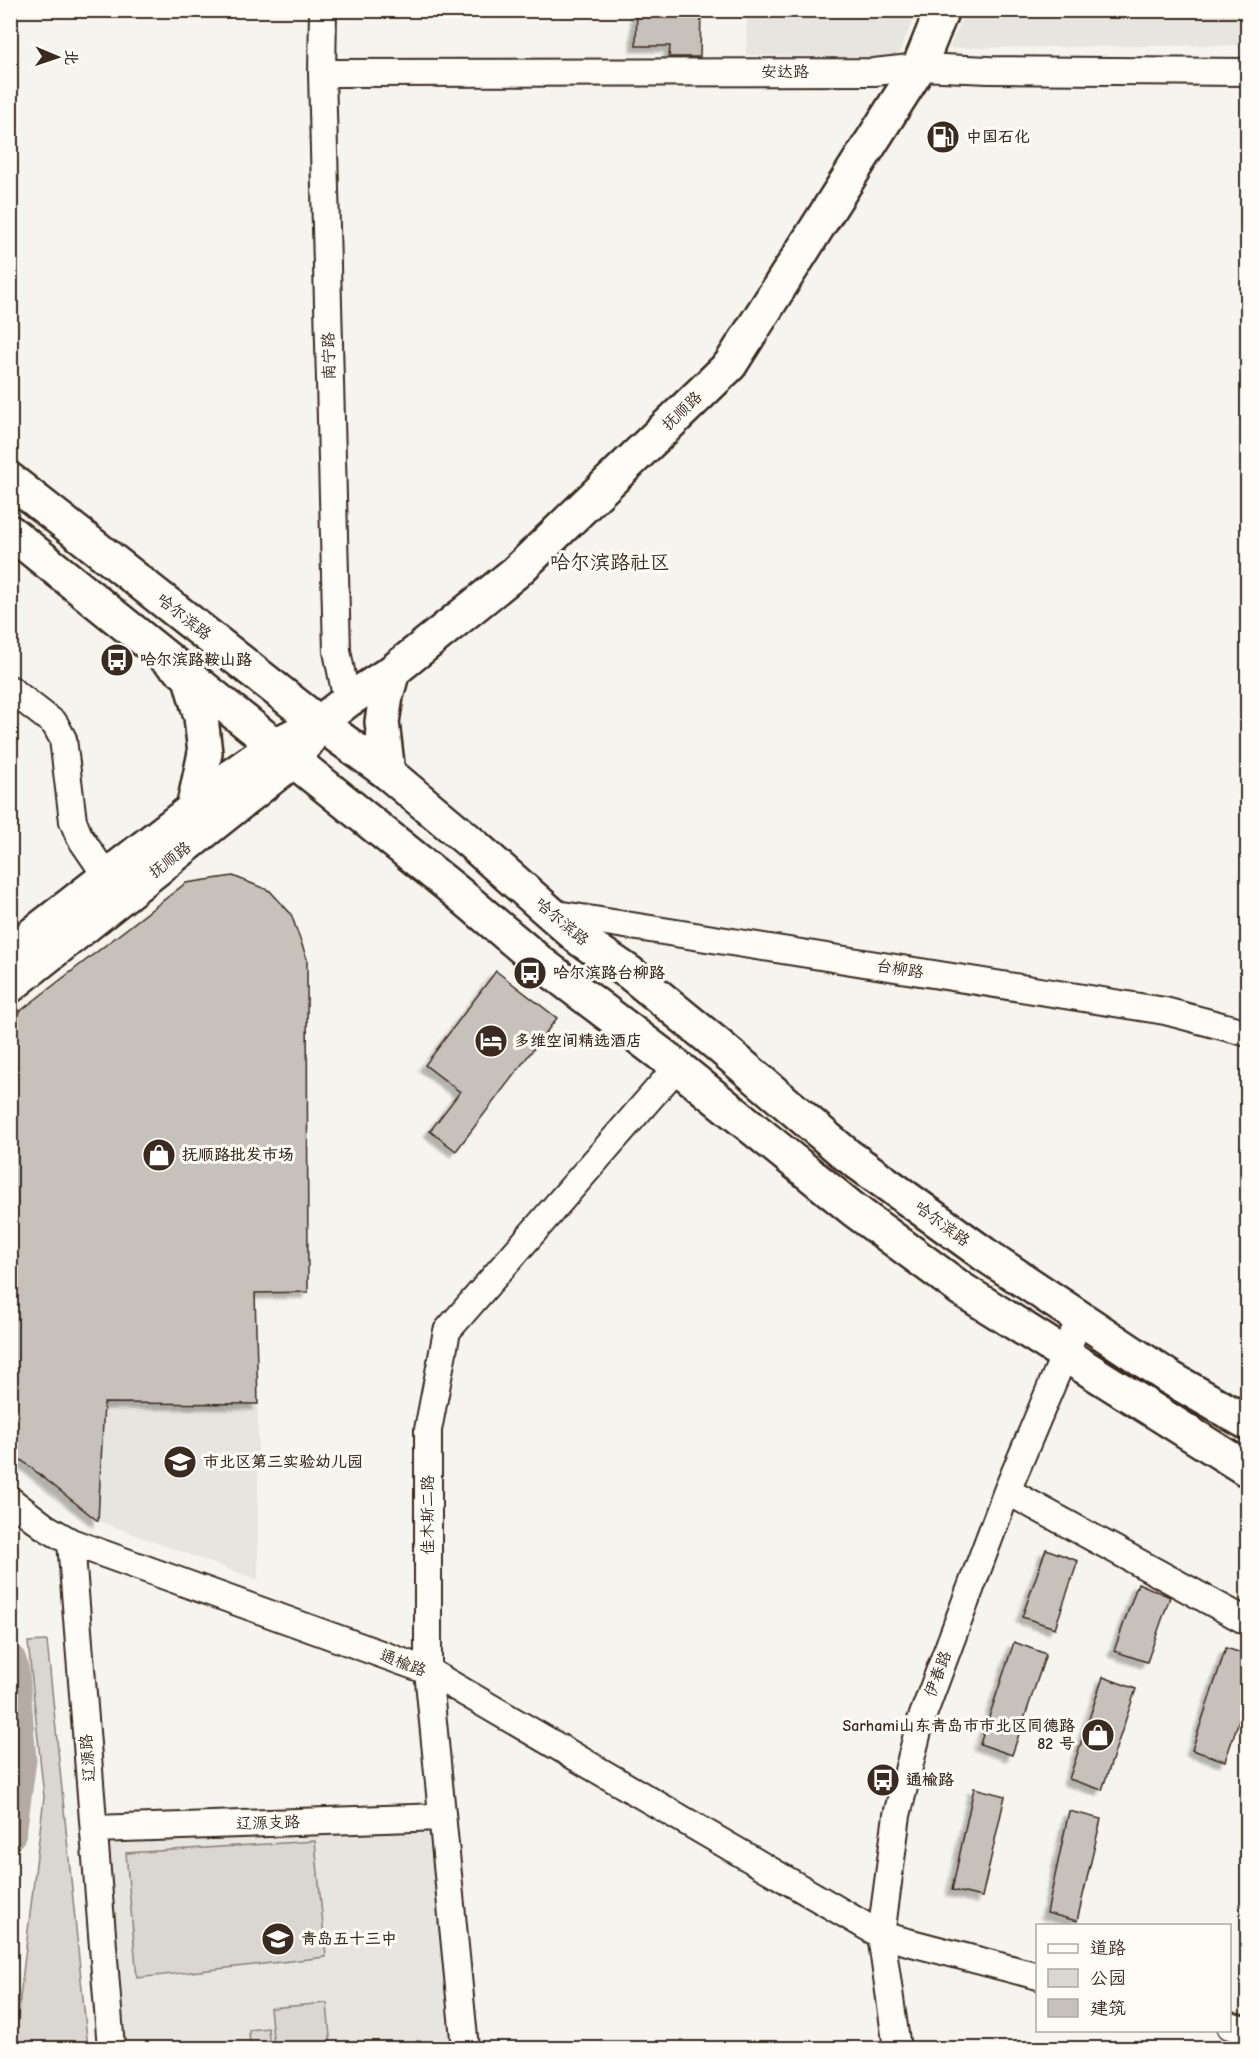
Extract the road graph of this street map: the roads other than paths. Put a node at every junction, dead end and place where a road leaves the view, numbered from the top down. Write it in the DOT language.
graph roads {
  1 [pos="323,10"];
  2 [pos="942,10"];
  3 [pos="919,67"];
  4 [pos="1248,72"];
  5 [pos="322,73"];
  6 [pos="10,480"];
  7 [pos="10,532"];
  8 [pos="393,671"];
  9 [pos="190,678"];
  10 [pos="10,689"];
  11 [pos="347,701"];
  12 [pos="319,723"];
  13 [pos="284,752"];
  14 [pos="388,773"];
  15 [pos="193,809"];
  16 [pos="107,877"];
  17 [pos="550,913"];
  18 [pos="10,952"];
  19 [pos="10,986"];
  20 [pos="1248,1033"];
  21 [pos="677,1067"];
  22 [pos="1080,1318"];
  23 [pos="1064,1356"];
  24 [pos="1248,1423"];
  25 [pos="1248,1470"];
  26 [pos="1007,1491"];
  27 [pos="10,1500"];
  28 [pos="71,1542"];
  29 [pos="1248,1622"];
  30 [pos="428,1671"];
  31 [pos="442,1817"];
  32 [pos="94,1829"];
  33 [pos="881,1935"];
  34 [pos="1036,1975"];
  35 [pos="1231,2026"];
  36 [pos="1248,2031"];
  37 [pos="111,2049"];
  38 [pos="465,2049"];
  39 [pos="897,2049"];
  1 -- 5 [label="street, 南宁路"];
  2 -- 3 [label="main road, 抚顺路"];
  3 -- 4 [label="street, 安达路"];
  3 -- 5 [label="street, 安达路"];
  3 -- 8 [label="main road, 抚顺路"];
  5 -- 11 [label="street, 南宁路"];
  6 -- 12 [label="main road, 哈尔滨路"];
  7 -- 9 [label="main road"];
  8 -- 11 [label="main road, 抚顺路"];
  8 -- 14 [label="main road"];
  9 -- 13 [label="main road"];
  9 -- 15 [label="main road"];
  10 -- 16 [label="street"];
  11 -- 12 [label="main road, 抚顺路"];
  12 -- 13 [label="main road, 抚顺路"];
  12 -- 14 [label="main road, 哈尔滨路"];
  13 -- 15 [label="main road, 抚顺路"];
  13 -- 19 [label="main road, 抚顺路"];
  13 -- 21 [label="main road"];
  14 -- 17 [label="main road, 哈尔滨路"];
  15 -- 16 [label="main road, 抚顺路"];
  16 -- 18 [label="main road, 抚顺路"];
  17 -- 20 [label="street, 台柳路"];
  17 -- 22 [label="main road, 哈尔滨路"];
  21 -- 23 [label="main road"];
  21 -- 30 [label="street, 佳木斯二路"];
  22 -- 23 [label="street, 伊春路"];
  22 -- 24 [label="main road, 哈尔滨路"];
  23 -- 25 [label="main road"];
  23 -- 26 [label="street, 伊春路"];
  26 -- 29 [label="street"];
  26 -- 33 [label="street, 伊春路"];
  27 -- 28 [label="street"];
  28 -- 30 [label="street, 通榆路"];
  28 -- 32 [label="street, 辽源路"];
  30 -- 31 [label="street, 佳木斯二路"];
  30 -- 33 [label="street, 通榆路"];
  31 -- 32 [label="street, 辽源支路"];
  31 -- 38 [label="street, 佳木斯二路"];
  32 -- 37 [label="street, 辽源路"];
  33 -- 34 [label="street, 通榆路"];
  33 -- 39 [label="street, 伊春路"];
  35 -- 36 [label="street"];
}
